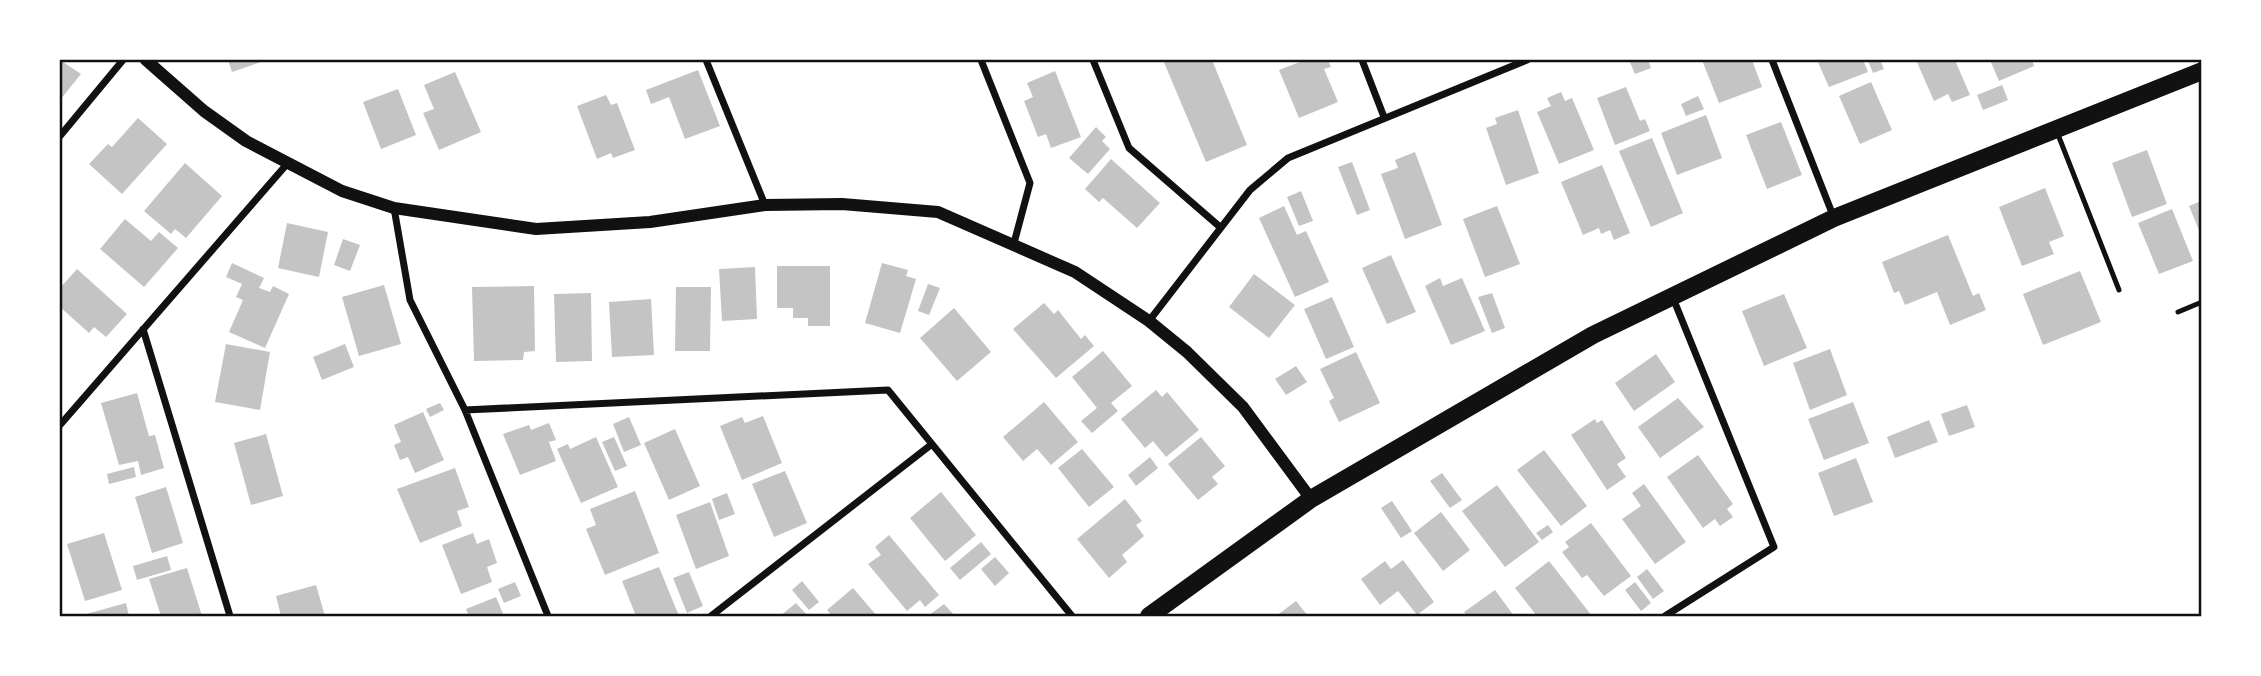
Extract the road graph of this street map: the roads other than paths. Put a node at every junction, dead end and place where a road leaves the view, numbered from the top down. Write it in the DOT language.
graph roads {
  1 [pos="123,60"];
  2 [pos="146,60"];
  3 [pos="706,60"];
  4 [pos="981,60"];
  5 [pos="1093,60"];
  6 [pos="1362,60"];
  7 [pos="1527,60"];
  8 [pos="1772,60"];
  9 [pos="2202,71"];
  10 [pos="1384,117"];
  11 [pos="2056,129"];
  12 [pos="60,136"];
  13 [pos="287,164"];
  14 [pos="765,205"];
  15 [pos="394,208"];
  16 [pos="1834,218"];
  17 [pos="1220,227"];
  18 [pos="1014,243"];
  19 [pos="2119,290"];
  20 [pos="1672,295"];
  21 [pos="2202,302"];
  22 [pos="2178,312"];
  23 [pos="1149,321"];
  24 [pos="143,329"];
  25 [pos="465,410"];
  26 [pos="60,425"];
  27 [pos="932,444"];
  28 [pos="1311,499"];
  29 [pos="230,617"];
  30 [pos="548,617"];
  31 [pos="711,617"];
  32 [pos="1072,617"];
  33 [pos="1149,617"];
  34 [pos="1665,617"];
  1 -- 12 [label="street"];
  2 -- 13 [label="street"];
  3 -- 14 [label="street"];
  4 -- 18 [label="street"];
  5 -- 17 [label="street"];
  6 -- 10 [label="street"];
  7 -- 10 [label="street"];
  8 -- 16 [label="street"];
  9 -- 11 [label="main road"];
  10 -- 17 [label="street"];
  11 -- 16 [label="main road"];
  11 -- 19 [label="lane"];
  13 -- 15 [label="street"];
  13 -- 24 [label="street"];
  14 -- 15 [label="street"];
  14 -- 18 [label="street"];
  15 -- 25 [label="street"];
  16 -- 20 [label="main road"];
  17 -- 23 [label="street"];
  18 -- 23 [label="street"];
  20 -- 28 [label="main road"];
  20 -- 34 [label="street"];
  21 -- 22 [label="lane"];
  23 -- 28 [label="street"];
  24 -- 26 [label="street"];
  24 -- 29 [label="street"];
  25 -- 27 [label="street"];
  25 -- 30 [label="street"];
  27 -- 31 [label="street"];
  27 -- 32 [label="street"];
  28 -- 33 [label="main road"];
}
